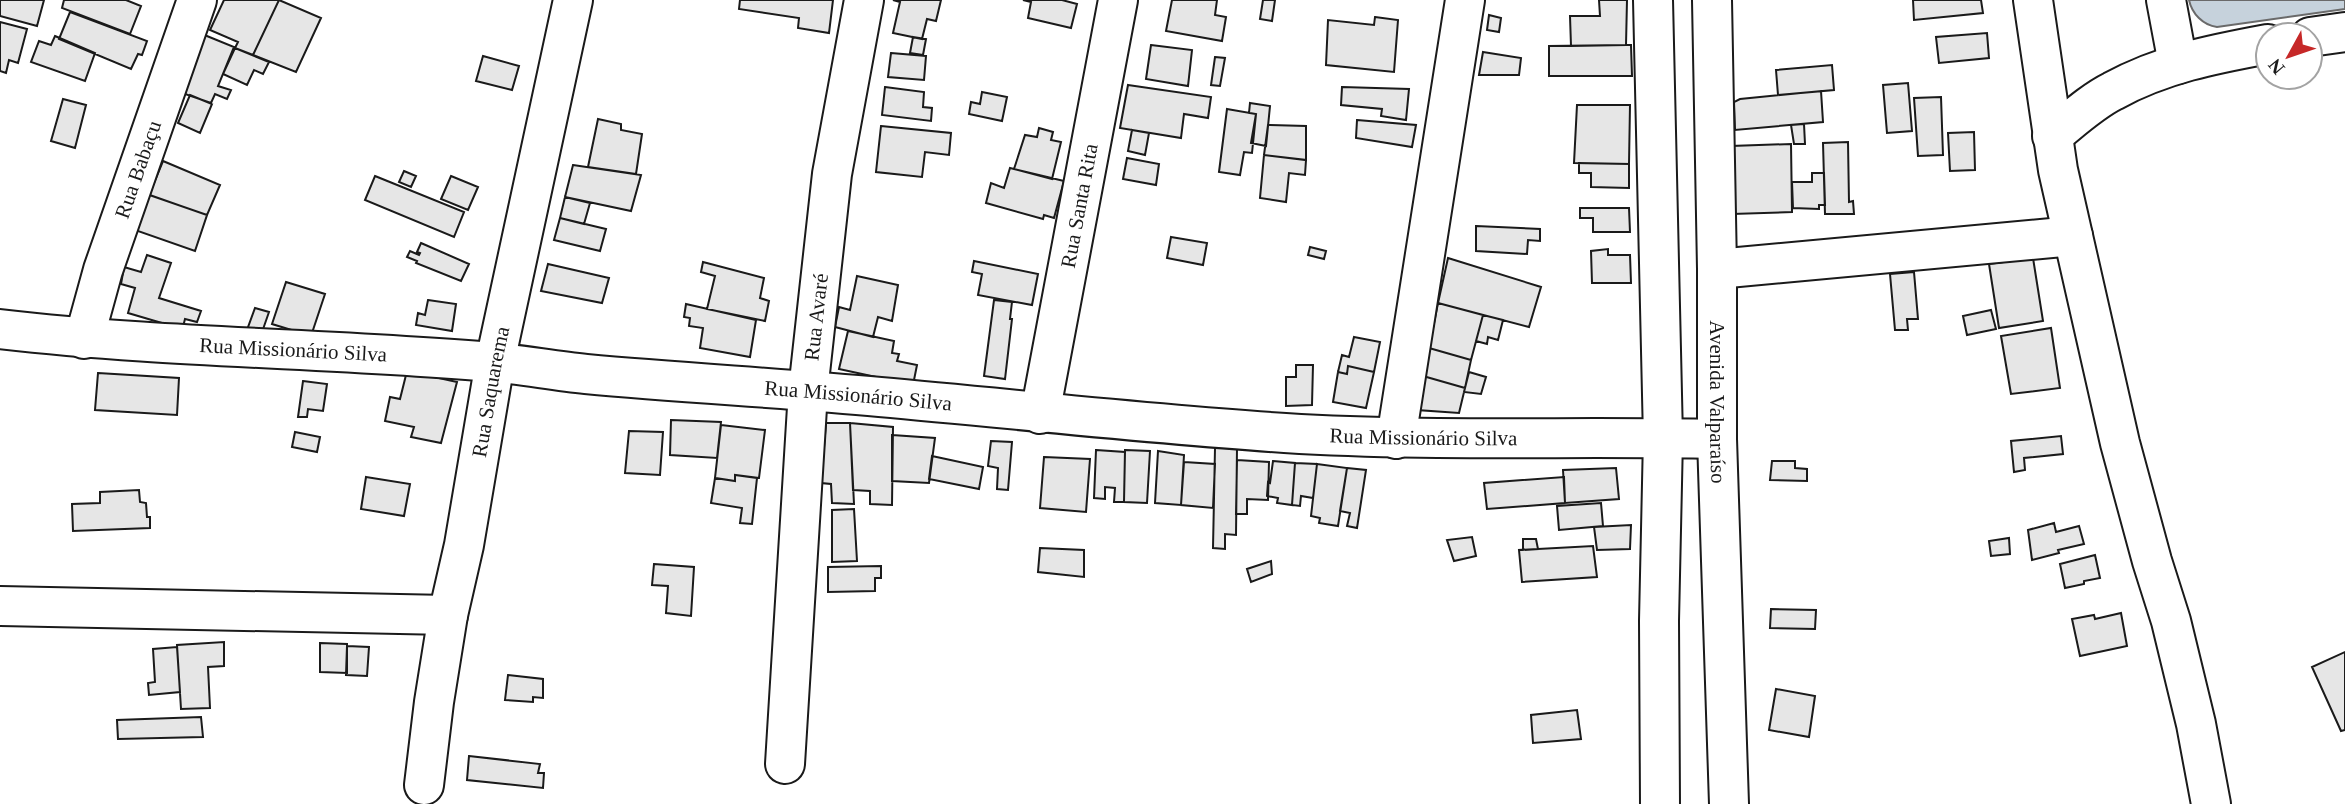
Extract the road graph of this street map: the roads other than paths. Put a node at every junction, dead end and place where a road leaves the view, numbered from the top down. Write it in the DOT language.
graph roads {
  1 [pos="197,0"];
  2 [pos="573,0"];
  3 [pos="864,0"];
  4 [pos="1118,0"];
  5 [pos="1465,0"];
  6 [pos="1653,0"];
  7 [pos="1712,0"];
  8 [pos="2033,0"];
  9 [pos="2166,0"];
  10 [pos="2345,32"];
  11 [pos="2324,35"];
  12 [pos="2254,46"];
  13 [pos="2178,64"];
  14 [pos="2052,136"];
  15 [pos="2073,236"];
  16 [pos="1717,269"];
  17 [pos="0,329"];
  18 [pos="84,339"];
  19 [pos="495,362"];
  20 [pos="808,391"];
  21 [pos="1040,414"];
  22 [pos="1662,438"];
  23 [pos="1396,439"];
  24 [pos="1717,439"];
  25 [pos="0,606"];
  26 [pos="448,615"];
  27 [pos="785,764"];
  28 [pos="425,785"];
  29 [pos="1660,804"];
  30 [pos="1729,804"];
  31 [pos="2211,804"];
  1 -- 18 [label="street, Rua Babaçu"];
  2 -- 19 [label="street, Rua Saquarema"];
  3 -- 20 [label="street, Rua Avaré"];
  4 -- 21 [label="street, Rua Santa Rita"];
  5 -- 23 [label="street"];
  6 -- 22 [label="street"];
  7 -- 16 [label="street, Avenida Valparaíso"];
  8 -- 14 [label="street"];
  9 -- 13 [label="street"];
  10 -- 11 [label="street"];
  12 -- 13 [label="street"];
  13 -- 14 [label="street"];
  14 -- 15 [label="street"];
  15 -- 16 [label="street"];
  15 -- 31 [label="street"];
  16 -- 24 [label="street, Avenida Valparaíso"];
  17 -- 18 [label="street, Rua Missionário Silva"];
  18 -- 19 [label="street, Rua Missionário Silva"];
  19 -- 20 [label="street, Rua Missionário Silva"];
  19 -- 26 [label="street, Rua Saquarema"];
  20 -- 21 [label="street, Rua Missionário Silva"];
  20 -- 27 [label="street, Rua Avaré"];
  21 -- 23 [label="street, Rua Missionário Silva"];
  22 -- 23 [label="street, Rua Missionário Silva"];
  22 -- 24 [label="street, Rua Missionário Silva"];
  22 -- 29 [label="street"];
  24 -- 30 [label="street, Avenida Valparaíso"];
  25 -- 26 [label="street"];
  26 -- 28 [label="street, Rua Saquarema"];
}
